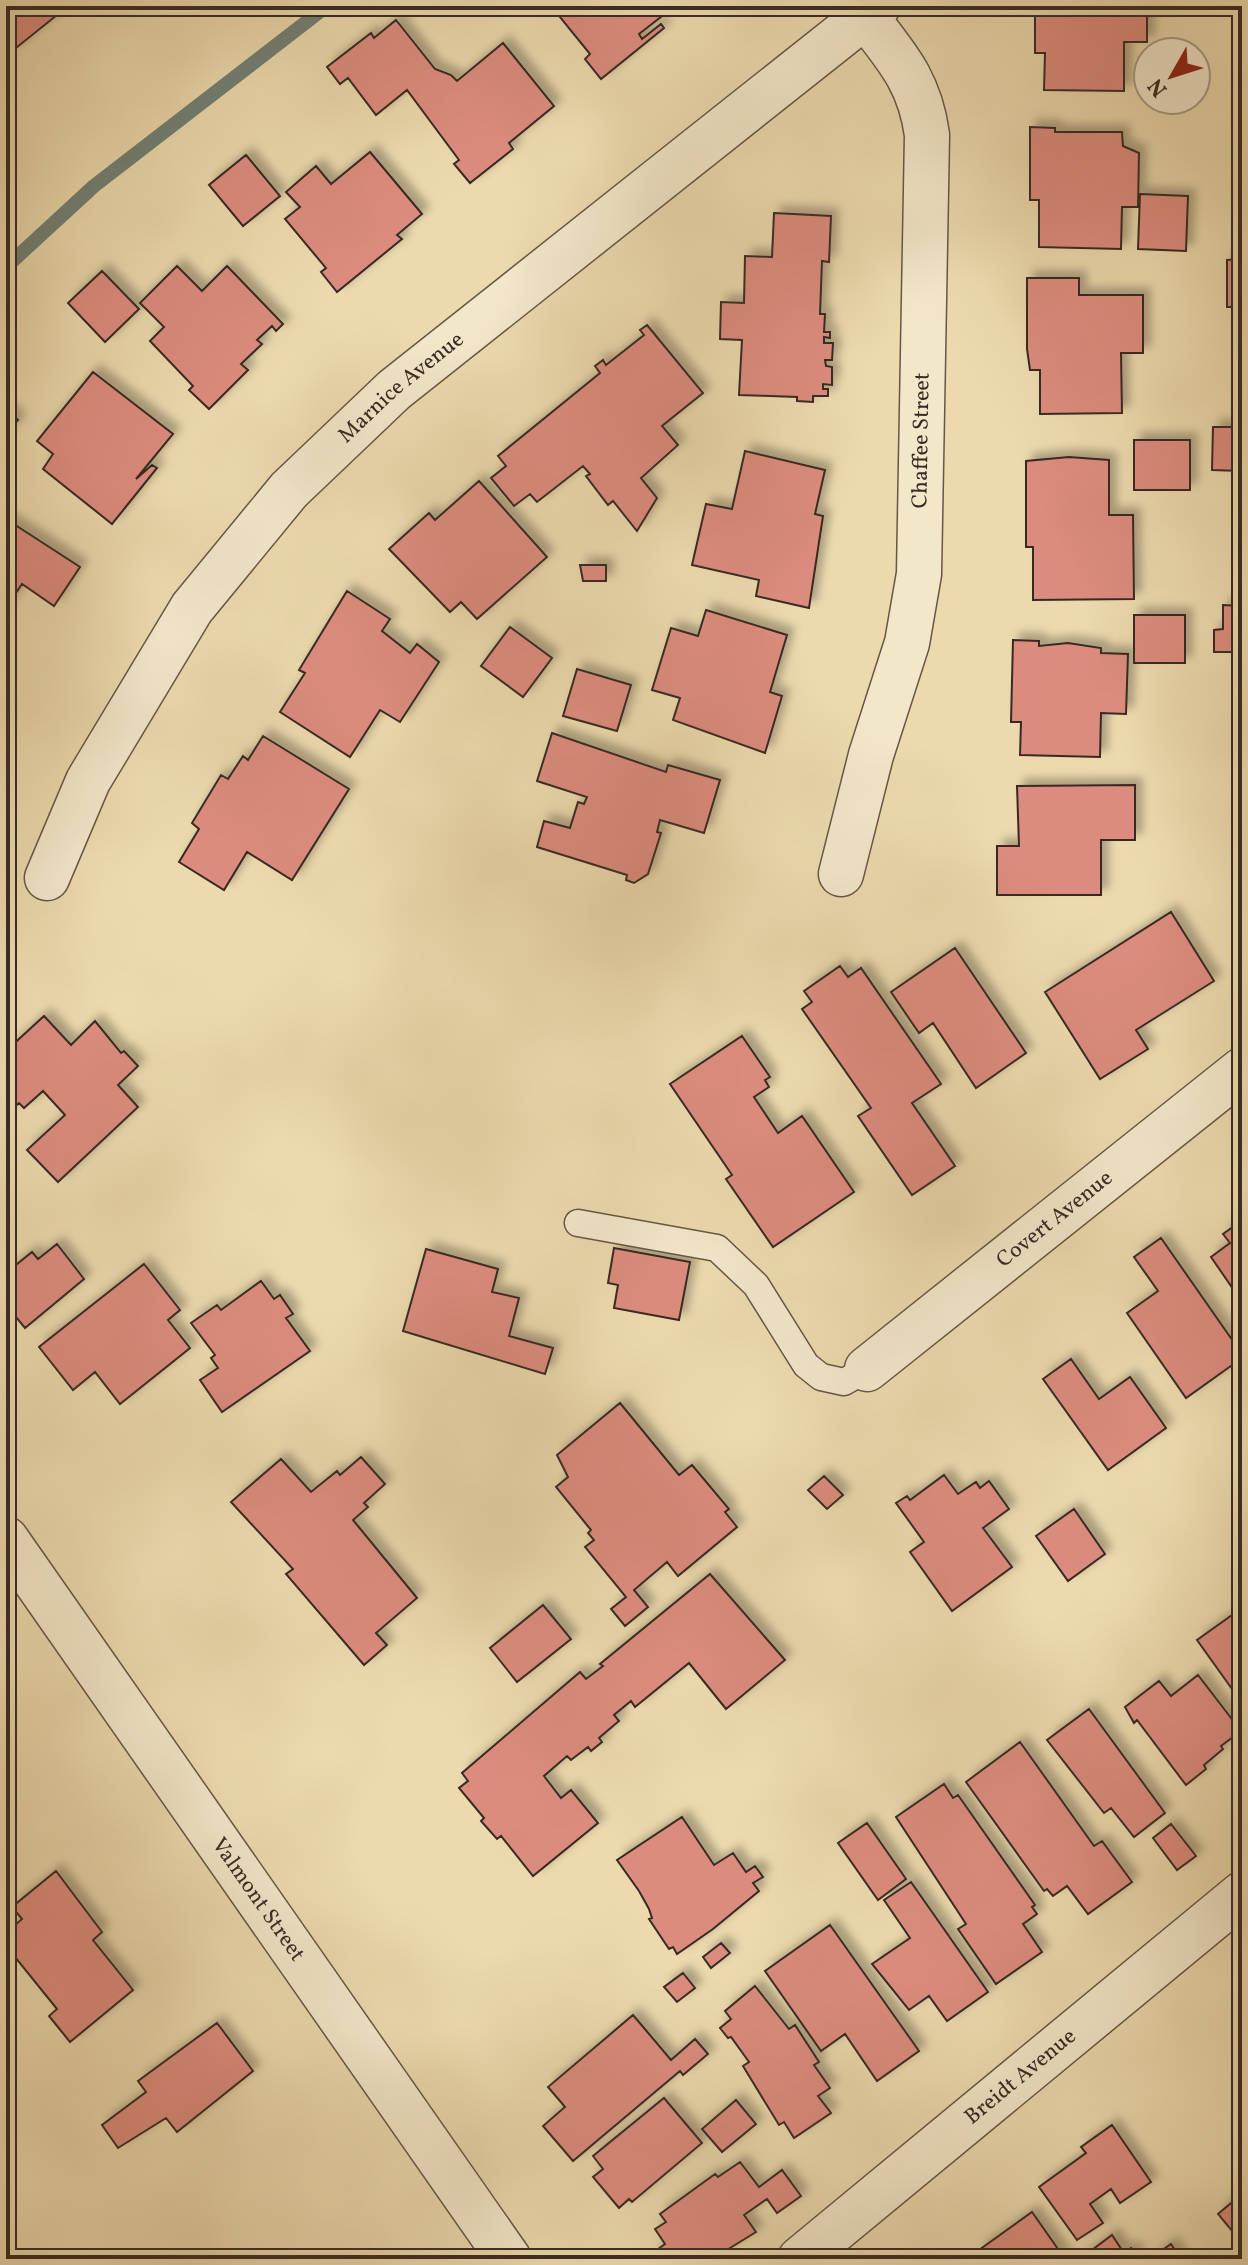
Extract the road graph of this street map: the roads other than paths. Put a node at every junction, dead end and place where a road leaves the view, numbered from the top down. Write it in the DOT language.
graph roads {
  1 [pos="872,11"];
  2 [pos="841,874"];
  3 [pos="47,878"];
  4 [pos="1242,1070"];
  5 [pos="578,1223"];
  6 [pos="867,1369"];
  7 [pos="6,1539"];
  8 [pos="1242,1894"];
  9 [pos="509,2259"];
  10 [pos="800,2259"];
  1 -- 2 [label="street, Chaffee Street"];
  1 -- 3 [label="street, Marnice Avenue"];
  4 -- 6 [label="street, Covert Avenue"];
  5 -- 6 [label="lane"];
  7 -- 9 [label="street, Valmont Street"];
  8 -- 10 [label="street, Breidt Avenue"];
}
